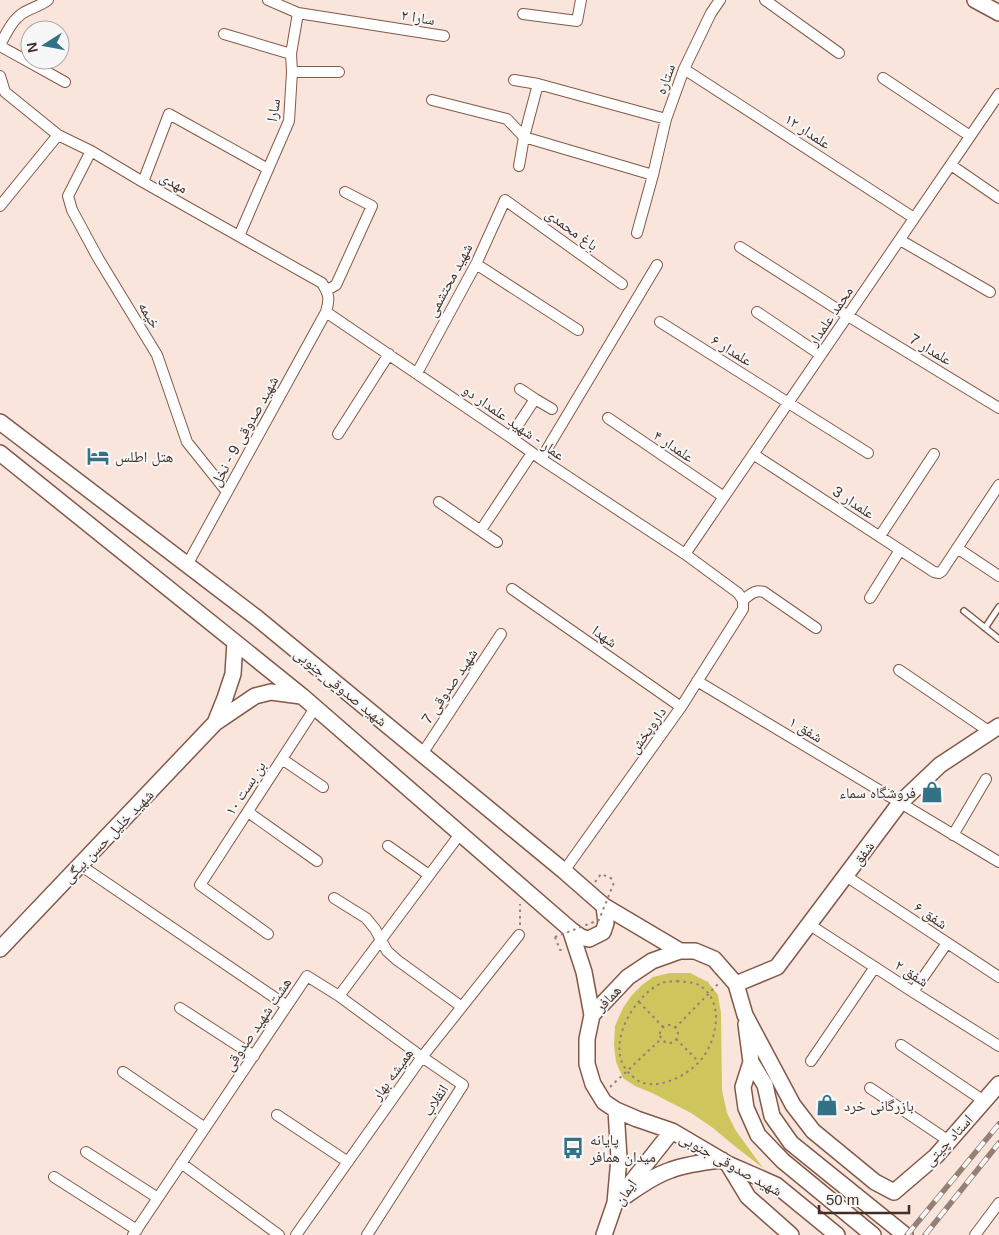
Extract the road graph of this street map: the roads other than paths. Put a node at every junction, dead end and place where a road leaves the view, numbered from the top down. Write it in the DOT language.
graph roads {
  1 [pos="48,0"];
  2 [pos="268,0"];
  3 [pos="581,0"];
  4 [pos="720,0"];
  5 [pos="765,0"];
  6 [pos="975,0"];
  7 [pos="298,13"];
  8 [pos="999,13"];
  9 [pos="523,14"];
  10 [pos="224,34"];
  11 [pos="444,36"];
  12 [pos="0,45"];
  13 [pos="839,53"];
  14 [pos="290,54"];
  15 [pos="684,69"];
  16 [pos="292,72"];
  17 [pos="339,72"];
  18 [pos="0,76"];
  19 [pos="883,78"];
  20 [pos="514,80"];
  21 [pos="65,82"];
  22 [pos="538,84"];
  23 [pos="999,94"];
  24 [pos="432,100"];
  25 [pos="666,119"];
  26 [pos="58,135"];
  27 [pos="970,136"];
  28 [pos="524,137"];
  29 [pos="91,152"];
  30 [pos="951,165"];
  31 [pos="519,166"];
  32 [pos="268,169"];
  33 [pos="653,175"];
  34 [pos="142,182"];
  35 [pos="345,192"];
  36 [pos="999,198"];
  37 [pos="505,200"];
  38 [pos="0,206"];
  39 [pos="914,218"];
  40 [pos="636,233"];
  41 [pos="239,236"];
  42 [pos="900,240"];
  43 [pos="740,247"];
  44 [pos="476,264"];
  45 [pos="657,265"];
  46 [pos="622,284"];
  47 [pos="327,290"];
  48 [pos="990,292"];
  49 [pos="326,312"];
  50 [pos="757,312"];
  51 [pos="848,316"];
  52 [pos="660,322"];
  53 [pos="578,330"];
  54 [pos="389,354"];
  55 [pos="821,355"];
  56 [pos="417,373"];
  57 [pos="520,389"];
  58 [pos="535,399"];
  59 [pos="788,403"];
  60 [pos="999,408"];
  61 [pos="552,409"];
  62 [pos="608,418"];
  63 [pos="0,422"];
  64 [pos="338,434"];
  65 [pos="510,437"];
  66 [pos="0,453"];
  67 [pos="532,453"];
  68 [pos="868,453"];
  69 [pos="753,454"];
  70 [pos="934,454"];
  71 [pos="541,459"];
  72 [pos="999,485"];
  73 [pos="227,492"];
  74 [pos="724,498"];
  75 [pos="439,502"];
  76 [pos="481,530"];
  77 [pos="880,536"];
  78 [pos="497,542"];
  79 [pos="957,548"];
  80 [pos="900,550"];
  81 [pos="685,554"];
  82 [pos="187,565"];
  83 [pos="999,576"];
  84 [pos="512,590"];
  85 [pos="870,598"];
  86 [pos="743,600"];
  87 [pos="999,607"];
  88 [pos="964,611"];
  89 [pos="816,628"];
  90 [pos="985,628"];
  91 [pos="501,634"];
  92 [pos="999,640"];
  93 [pos="235,642"];
  94 [pos="899,670"];
  95 [pos="697,681"];
  96 [pos="302,696"];
  97 [pos="681,707"];
  98 [pos="315,708"];
  99 [pos="215,723"];
  100 [pos="994,729"];
  101 [pos="422,754"];
  102 [pos="282,759"];
  103 [pos="986,779"];
  104 [pos="323,786"];
  105 [pos="900,803"];
  106 [pos="248,812"];
  107 [pos="460,834"];
  108 [pos="952,834"];
  109 [pos="388,846"];
  110 [pos="317,861"];
  111 [pos="999,862"];
  112 [pos="80,865"];
  113 [pos="564,871"];
  114 [pos="430,875"];
  115 [pos="846,876"];
  116 [pos="334,898"];
  117 [pos="604,906"];
  118 [pos="810,925"];
  119 [pos="570,929"];
  120 [pos="268,934"];
  121 [pos="520,935"];
  122 [pos="381,940"];
  123 [pos="947,943"];
  124 [pos="0,949"];
  125 [pos="680,951"];
  126 [pos="875,967"];
  127 [pos="999,977"];
  128 [pos="732,979"];
  129 [pos="913,992"];
  130 [pos="339,996"];
  131 [pos="287,1006"];
  132 [pos="462,1007"];
  133 [pos="180,1008"];
  134 [pos="592,1015"];
  135 [pos="745,1015"];
  136 [pos="901,1045"];
  137 [pos="999,1046"];
  138 [pos="254,1056"];
  139 [pos="422,1057"];
  140 [pos="810,1061"];
  141 [pos="751,1062"];
  142 [pos="123,1072"];
  143 [pos="999,1084"];
  144 [pos="870,1088"];
  145 [pos="984,1101"];
  146 [pos="616,1110"];
  147 [pos="277,1115"];
  148 [pos="205,1128"];
  149 [pos="672,1131"];
  150 [pos="949,1141"];
  151 [pos="86,1152"];
  152 [pos="348,1162"];
  153 [pos="725,1162"];
  154 [pos="181,1163"];
  155 [pos="54,1177"];
  156 [pos="894,1192"];
  157 [pos="158,1198"];
  158 [pos="615,1203"];
  159 [pos="999,1203"];
  160 [pos="887,1219"];
  161 [pos="135,1232"];
  162 [pos="279,1235"];
  163 [pos="296,1235"];
  164 [pos="367,1235"];
  165 [pos="604,1235"];
  166 [pos="791,1235"];
  167 [pos="837,1235"];
  168 [pos="873,1235"];
  169 [pos="905,1235"];
  170 [pos="975,1235"];
  1 -- 12 [label="street"];
  2 -- 7 [label="street"];
  3 -- 9 [label="street"];
  4 -- 15 [label="street, ستاره"];
  5 -- 13 [label="street"];
  6 -- 8 [label="main road"];
  7 -- 11 [label="street, سارا ۲"];
  7 -- 14 [label="street, سارا"];
  10 -- 14 [label="street"];
  12 -- 21 [label="street"];
  14 -- 16 [label="street, سارا"];
  15 -- 25 [label="street, ستاره"];
  15 -- 39 [label="street, علمدار ۱۲"];
  16 -- 17 [label="street"];
  16 -- 32 [label="street, سارا"];
  18 -- 26 [label="street, مهدی"];
  19 -- 27 [label="street"];
  20 -- 22 [label="street"];
  22 -- 25 [label="street"];
  22 -- 28 [label="street"];
  23 -- 27 [label="street, محمد علمدار"];
  24 -- 28 [label="street"];
  25 -- 33 [label="street, ستاره"];
  26 -- 29 [label="street, مهدی"];
  26 -- 38 [label="street"];
  27 -- 30 [label="street, محمد علمدار"];
  28 -- 31 [label="street"];
  28 -- 33 [label="street"];
  29 -- 34 [label="street, مهدی"];
  29 -- 73 [label="street, خیمه"];
  30 -- 36 [label="street"];
  30 -- 39 [label="street, محمد علمدار"];
  32 -- 34 [label="street"];
  32 -- 41 [label="street, سارا"];
  33 -- 40 [label="street, ستاره"];
  34 -- 41 [label="street, مهدی"];
  35 -- 47 [label="street"];
  37 -- 44 [label="street, شهید محتشمی"];
  37 -- 46 [label="street, باغ محمدی"];
  39 -- 42 [label="street, محمد علمدار"];
  41 -- 47 [label="street, مهدی"];
  42 -- 48 [label="street"];
  42 -- 51 [label="street, محمد علمدار"];
  43 -- 51 [label="street, علمدار 7"];
  44 -- 53 [label="street"];
  44 -- 56 [label="street, شهید محتشمی"];
  45 -- 71 [label="street"];
  47 -- 49 [label="street"];
  49 -- 54 [label="street, عمار - شهید علمدار دو"];
  49 -- 73 [label="street, شهید صدوقی 9 - نخل"];
  50 -- 55 [label="street"];
  51 -- 55 [label="street, محمد علمدار"];
  51 -- 60 [label="street, علمدار 7"];
  52 -- 59 [label="street, علمدار ۶"];
  54 -- 56 [label="street, عمار - شهید علمدار دو"];
  54 -- 64 [label="street"];
  55 -- 59 [label="street, محمد علمدار"];
  56 -- 65 [label="street, عمار - شهید علمدار دو"];
  57 -- 58 [label="street"];
  58 -- 61 [label="street"];
  58 -- 65 [label="street"];
  59 -- 68 [label="street, علمدار ۶"];
  59 -- 69 [label="street, محمد علمدار"];
  62 -- 74 [label="street, علمدار ۴"];
  63 -- 82 [label="main road, شهید صدوقی جنوبی"];
  65 -- 67 [label="street, عمار - شهید علمدار دو"];
  66 -- 93 [label="main road"];
  67 -- 71 [label="street, عمار - شهید علمدار دو"];
  67 -- 76 [label="street"];
  69 -- 74 [label="street, محمد علمدار"];
  69 -- 77 [label="street, علمدار 3"];
  70 -- 77 [label="street"];
  71 -- 81 [label="street, عمار - شهید علمدار دو"];
  72 -- 79 [label="street"];
  73 -- 82 [label="street, شهید صدوقی 9 - نخل"];
  74 -- 81 [label="street, محمد علمدار"];
  75 -- 76 [label="street"];
  76 -- 78 [label="street"];
  77 -- 80 [label="street, علمدار 3"];
  79 -- 80 [label="street, علمدار 3"];
  79 -- 83 [label="street"];
  80 -- 85 [label="street"];
  81 -- 86 [label="street, عمار - شهید علمدار دو"];
  82 -- 101 [label="main road, شهید صدوقی جنوبی"];
  84 -- 97 [label="street, شهدا"];
  86 -- 89 [label="street"];
  86 -- 95 [label="street, داروپخش"];
  87 -- 90 [label="lane"];
  88 -- 90 [label="lane"];
  90 -- 92 [label="lane"];
  91 -- 101 [label="street, شهید صدوقی 7"];
  93 -- 96 [label="main road"];
  93 -- 99 [label="main road"];
  94 -- 100 [label="street"];
  95 -- 97 [label="street, داروپخش"];
  95 -- 105 [label="street, شفق ۱"];
  96 -- 98 [label="main road"];
  96 -- 99 [label="main road"];
  97 -- 113 [label="street, داروپخش"];
  98 -- 102 [label="street, بن بست ۱۰"];
  98 -- 107 [label="main road"];
  99 -- 112 [label="main road, شهید خلیل حسن بیگی"];
  100 -- 105 [label="main road, شفق"];
  101 -- 113 [label="main road, شهید صدوقی جنوبی"];
  102 -- 104 [label="street"];
  102 -- 106 [label="street, بن بست ۱۰"];
  103 -- 108 [label="street"];
  105 -- 108 [label="street, شفق ۱"];
  105 -- 115 [label="main road, شفق"];
  106 -- 110 [label="street"];
  106 -- 120 [label="street, بن بست ۱۰"];
  107 -- 114 [label="street"];
  107 -- 119 [label="main road"];
  108 -- 111 [label="street, شفق ۱"];
  109 -- 114 [label="street"];
  112 -- 124 [label="main road, شهید خلیل حسن بیگی"];
  112 -- 131 [label="street"];
  113 -- 117 [label="main road, شهید صدوقی جنوبی"];
  114 -- 122 [label="street"];
  115 -- 118 [label="main road, شفق"];
  115 -- 123 [label="street, شفق ۶"];
  116 -- 122 [label="street"];
  117 -- 119 [label="main road"];
  117 -- 125 [label="main road, شهید صدوقی جنوبی"];
  118 -- 126 [label="street, شفق ۲"];
  118 -- 128 [label="main road, شفق"];
  119 -- 134 [label="main road"];
  121 -- 132 [label="street, همیشه بهار"];
  122 -- 130 [label="street"];
  122 -- 132 [label="street"];
  123 -- 127 [label="street, شفق ۶"];
  123 -- 129 [label="street"];
  125 -- 128 [label="main road, همافر"];
  125 -- 134 [label="main road, همافر"];
  126 -- 129 [label="street, شفق ۲"];
  126 -- 140 [label="street"];
  128 -- 135 [label="main road, همافر"];
  129 -- 137 [label="street, شفق ۲"];
  130 -- 131 [label="street, هشت شهید صدوقی"];
  130 -- 139 [label="street, انقلاب"];
  131 -- 138 [label="street, هشت شهید صدوقی"];
  132 -- 139 [label="street, همیشه بهار"];
  133 -- 138 [label="street"];
  134 -- 146 [label="main road, همافر"];
  135 -- 141 [label="main road, شهید صدوقی جنوبی"];
  135 -- 156 [label="main road"];
  136 -- 145 [label="street"];
  138 -- 148 [label="street, هشت شهید صدوقی"];
  139 -- 152 [label="street, همیشه بهار"];
  139 -- 164 [label="street, انقلاب"];
  141 -- 160 [label="main road"];
  141 -- 168 [label="main road, شهید صدوقی جنوبی"];
  142 -- 148 [label="street"];
  143 -- 145 [label="main road, استاد چیتی"];
  144 -- 150 [label="street"];
  145 -- 150 [label="main road, استاد چیتی"];
  146 -- 149 [label="main road, همافر"];
  146 -- 158 [label="main road"];
  147 -- 152 [label="street"];
  148 -- 154 [label="street, هشت شهید صدوقی"];
  149 -- 153 [label="main road, شهید صدوقی جنوبی"];
  149 -- 158 [label="main road, ایمان"];
  150 -- 156 [label="main road, استاد چیتی"];
  151 -- 157 [label="street"];
  152 -- 163 [label="street, همیشه بهار"];
  153 -- 158 [label="main road"];
  153 -- 166 [label="main road"];
  153 -- 167 [label="main road, شهید صدوقی جنوبی"];
  154 -- 157 [label="street"];
  154 -- 162 [label="street"];
  155 -- 161 [label="street"];
  156 -- 160 [label="main road"];
  157 -- 161 [label="street"];
  158 -- 165 [label="main road, ایمان"];
  159 -- 170 [label="street"];
  160 -- 169 [label="main road"];
}
